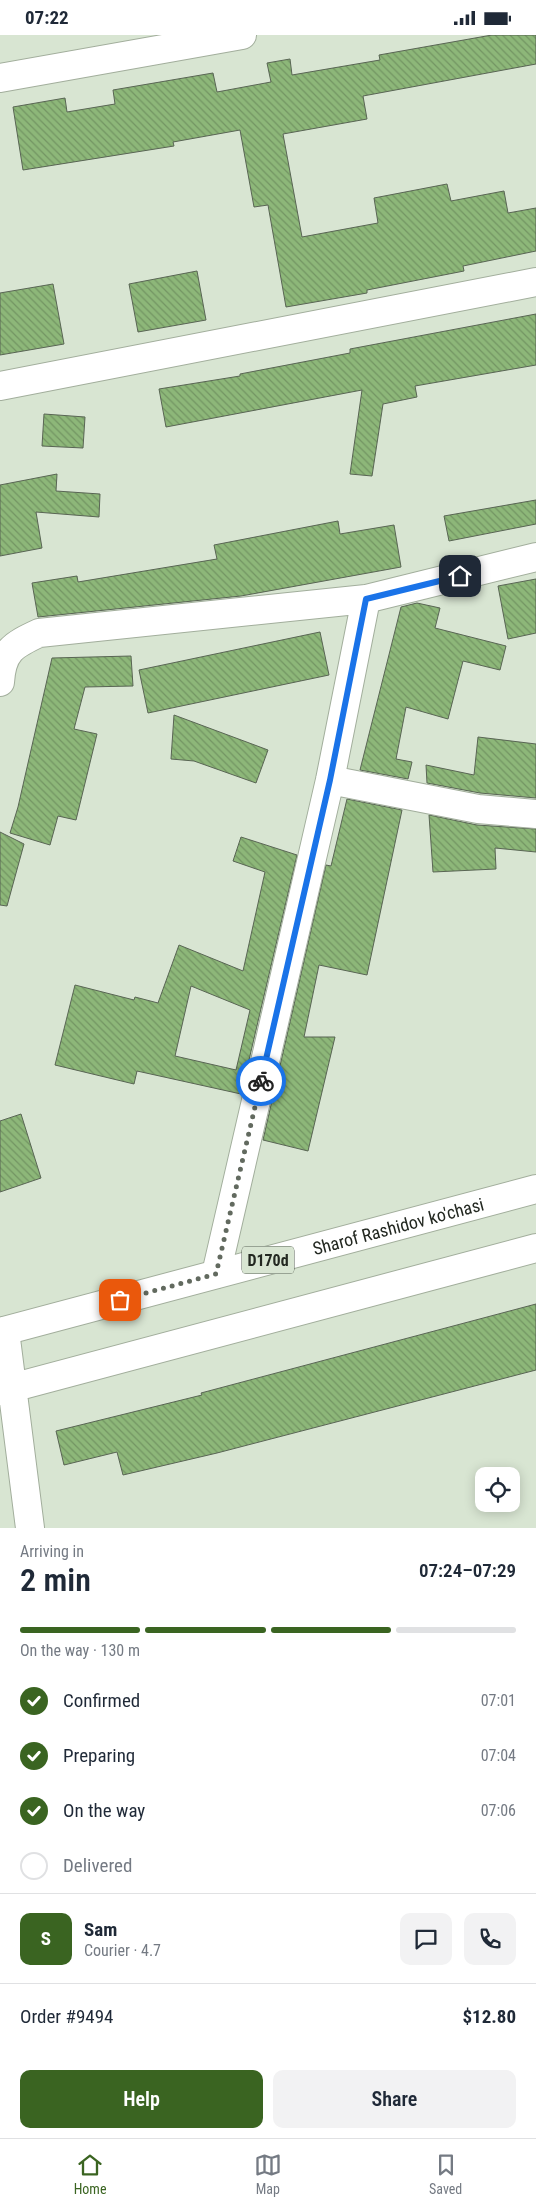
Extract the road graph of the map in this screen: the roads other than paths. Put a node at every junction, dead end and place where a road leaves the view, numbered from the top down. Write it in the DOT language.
graph roads {
  1 [pos="242,35"];
  2 [pos="0,78"];
  3 [pos="536,282"];
  4 [pos="0,385"];
  5 [pos="536,557"];
  6 [pos="366,599"];
  7 [pos="0,682"];
  8 [pos="330,780"];
  9 [pos="536,813"];
  10 [pos="536,1189"];
  11 [pos="536,1248"];
  12 [pos="216,1274"];
  13 [pos="2,1331"];
  14 [pos="6,1389"];
  15 [pos="30,1528"];
  1 -- 2 [label="street"];
  3 -- 4 [label="street"];
  5 -- 6 [label="street"];
  6 -- 7 [label="street"];
  6 -- 8 [label="street"];
  8 -- 9 [label="street"];
  8 -- 12 [label="street"];
  10 -- 12 [label="street, Sharof Rashidov ko'chasi / D170d"];
  11 -- 14 [label="street"];
  12 -- 13 [label="street, Sharof Rashidov ko'chasi / D170d"];
  13 -- 14 [label="street"];
  14 -- 15 [label="street"];
}
